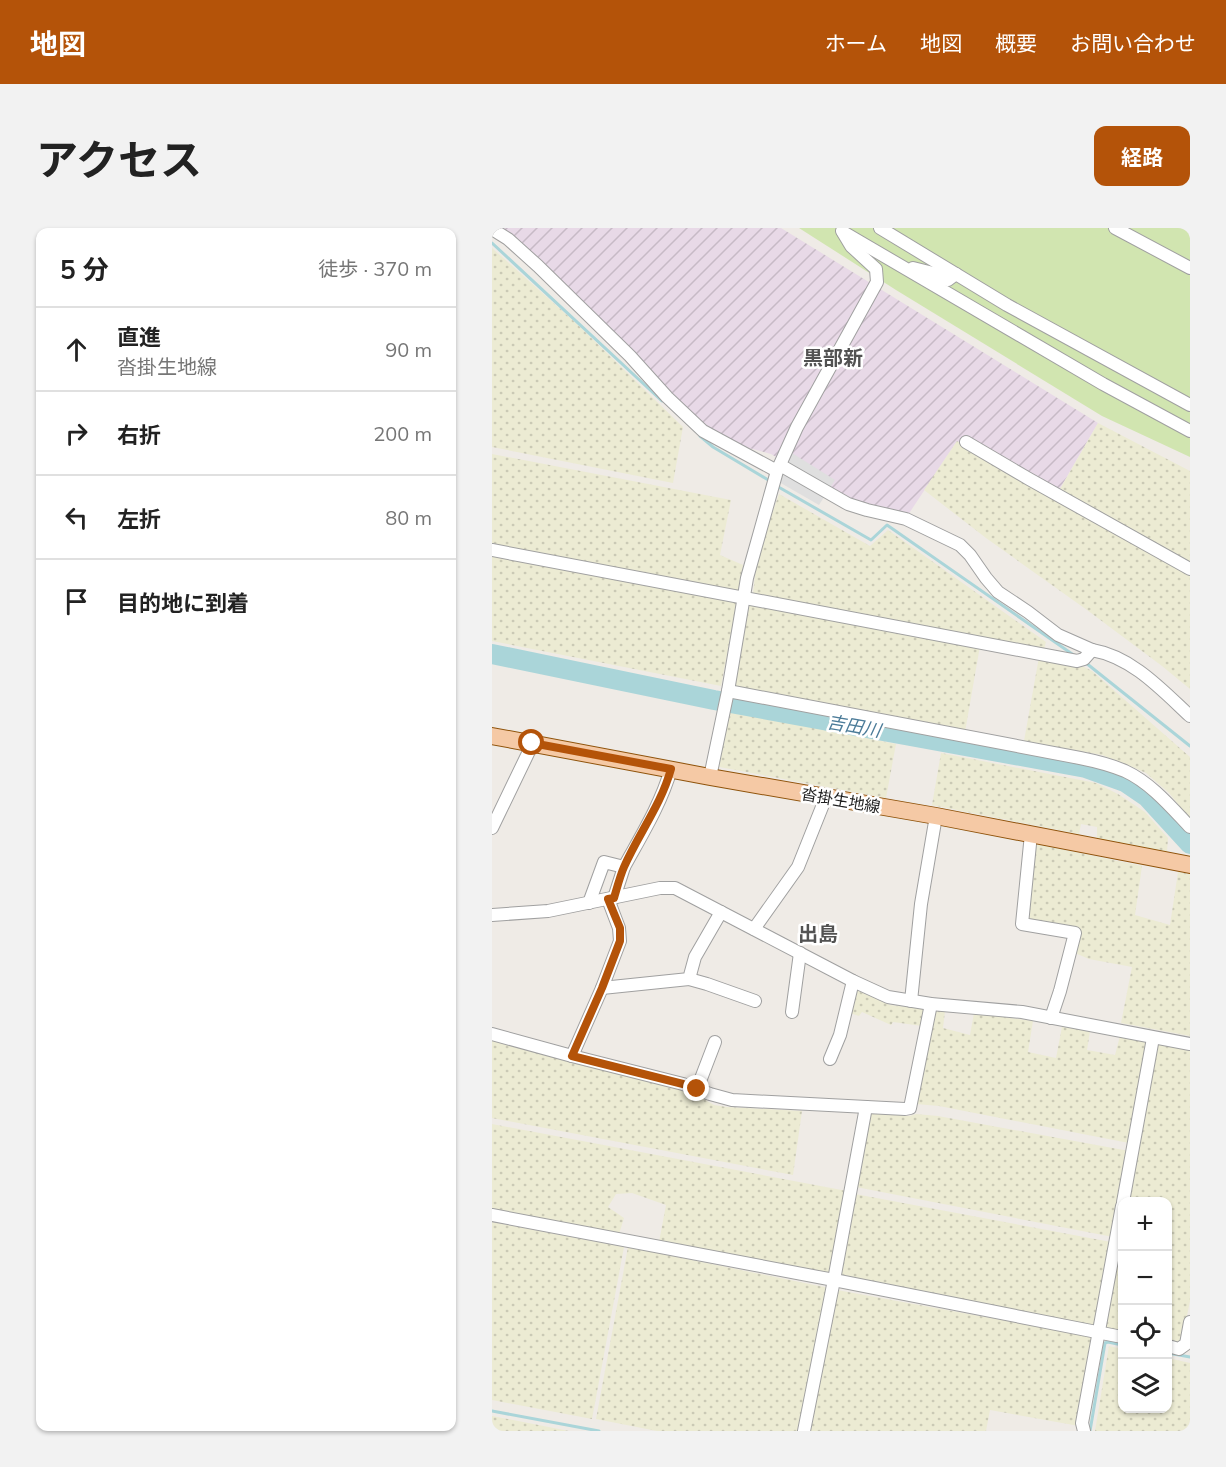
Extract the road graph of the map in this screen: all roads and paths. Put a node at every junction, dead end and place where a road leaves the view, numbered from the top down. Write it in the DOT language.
graph roads {
  1 [pos="880,228"];
  2 [pos="1115,228"];
  3 [pos="492,229"];
  4 [pos="839,230"];
  5 [pos="898,264"];
  6 [pos="1190,268"];
  7 [pos="956,274"];
  8 [pos="1190,405"];
  9 [pos="1190,431"];
  10 [pos="966,442"];
  11 [pos="778,468"];
  12 [pos="492,550"];
  13 [pos="1190,569"];
  14 [pos="744,597"];
  15 [pos="1092,650"];
  16 [pos="727,691"];
  17 [pos="1190,716"];
  18 [pos="492,736"];
  19 [pos="532,743"];
  20 [pos="671,769"];
  21 [pos="710,777"];
  22 [pos="826,797"];
  23 [pos="936,816"];
  24 [pos="1190,827"];
  25 [pos="492,828"];
  26 [pos="1031,834"];
  27 [pos="1190,865"];
  28 [pos="624,867"];
  29 [pos="611,899"];
  30 [pos="590,903"];
  31 [pos="721,912"];
  32 [pos="492,915"];
  33 [pos="754,929"];
  34 [pos="800,953"];
  35 [pos="689,980"];
  36 [pos="853,981"];
  37 [pos="602,988"];
  38 [pos="755,1001"];
  39 [pos="911,1001"];
  40 [pos="931,1004"];
  41 [pos="792,1012"];
  42 [pos="1051,1018"];
  43 [pos="492,1034"];
  44 [pos="1153,1038"];
  45 [pos="715,1042"];
  46 [pos="1190,1044"];
  47 [pos="572,1056"];
  48 [pos="830,1059"];
  49 [pos="697,1089"];
  50 [pos="866,1107"];
  51 [pos="1124,1197"];
  52 [pos="492,1215"];
  53 [pos="1118,1231"];
  54 [pos="834,1280"];
  55 [pos="1190,1322"];
  56 [pos="1099,1332"];
  57 [pos="1118,1336"];
  58 [pos="1172,1348"];
  59 [pos="804,1431"];
  60 [pos="1083,1431"];
  1 -- 7 [label="street"];
  2 -- 6 [label="street"];
  3 -- 11 [label="street"];
  4 -- 5 [label="street"];
  4 -- 11 [label="street"];
  5 -- 7 [label="street"];
  5 -- 9 [label="street"];
  7 -- 8 [label="street"];
  10 -- 13 [label="street"];
  11 -- 14 [label="street"];
  11 -- 15 [label="street"];
  12 -- 14 [label="street"];
  14 -- 15 [label="street"];
  14 -- 16 [label="street"];
  15 -- 17 [label="street"];
  16 -- 21 [label="street"];
  16 -- 24 [label="street"];
  18 -- 19 [label="main road, 沓掛生地線"];
  19 -- 20 [label="main road, 沓掛生地線"];
  19 -- 25 [label="street"];
  20 -- 21 [label="main road, 沓掛生地線"];
  20 -- 28 [label="street"];
  21 -- 22 [label="main road, 沓掛生地線"];
  22 -- 23 [label="main road, 沓掛生地線"];
  22 -- 33 [label="street"];
  23 -- 26 [label="main road, 沓掛生地線"];
  23 -- 39 [label="street"];
  26 -- 27 [label="main road, 沓掛生地線"];
  26 -- 42 [label="street"];
  28 -- 29 [label="street"];
  28 -- 30 [label="street"];
  29 -- 30 [label="street"];
  29 -- 31 [label="street"];
  29 -- 37 [label="street"];
  30 -- 32 [label="street"];
  31 -- 33 [label="street"];
  31 -- 35 [label="street"];
  33 -- 34 [label="street"];
  34 -- 36 [label="street"];
  34 -- 41 [label="street"];
  35 -- 37 [label="street"];
  35 -- 38 [label="street"];
  36 -- 39 [label="street"];
  36 -- 48 [label="street"];
  37 -- 47 [label="street"];
  39 -- 40 [label="street"];
  40 -- 42 [label="street"];
  40 -- 50 [label="street"];
  42 -- 44 [label="street"];
  43 -- 47 [label="street"];
  44 -- 46 [label="street"];
  44 -- 51 [label="street"];
  45 -- 49 [label="street"];
  47 -- 49 [label="street"];
  49 -- 50 [label="street"];
  50 -- 54 [label="street"];
  52 -- 54 [label="street"];
  53 -- 56 [label="street"];
  54 -- 56 [label="street"];
  54 -- 59 [label="street"];
  55 -- 58 [label="street"];
  56 -- 57 [label="street"];
  56 -- 60 [label="street"];
}
